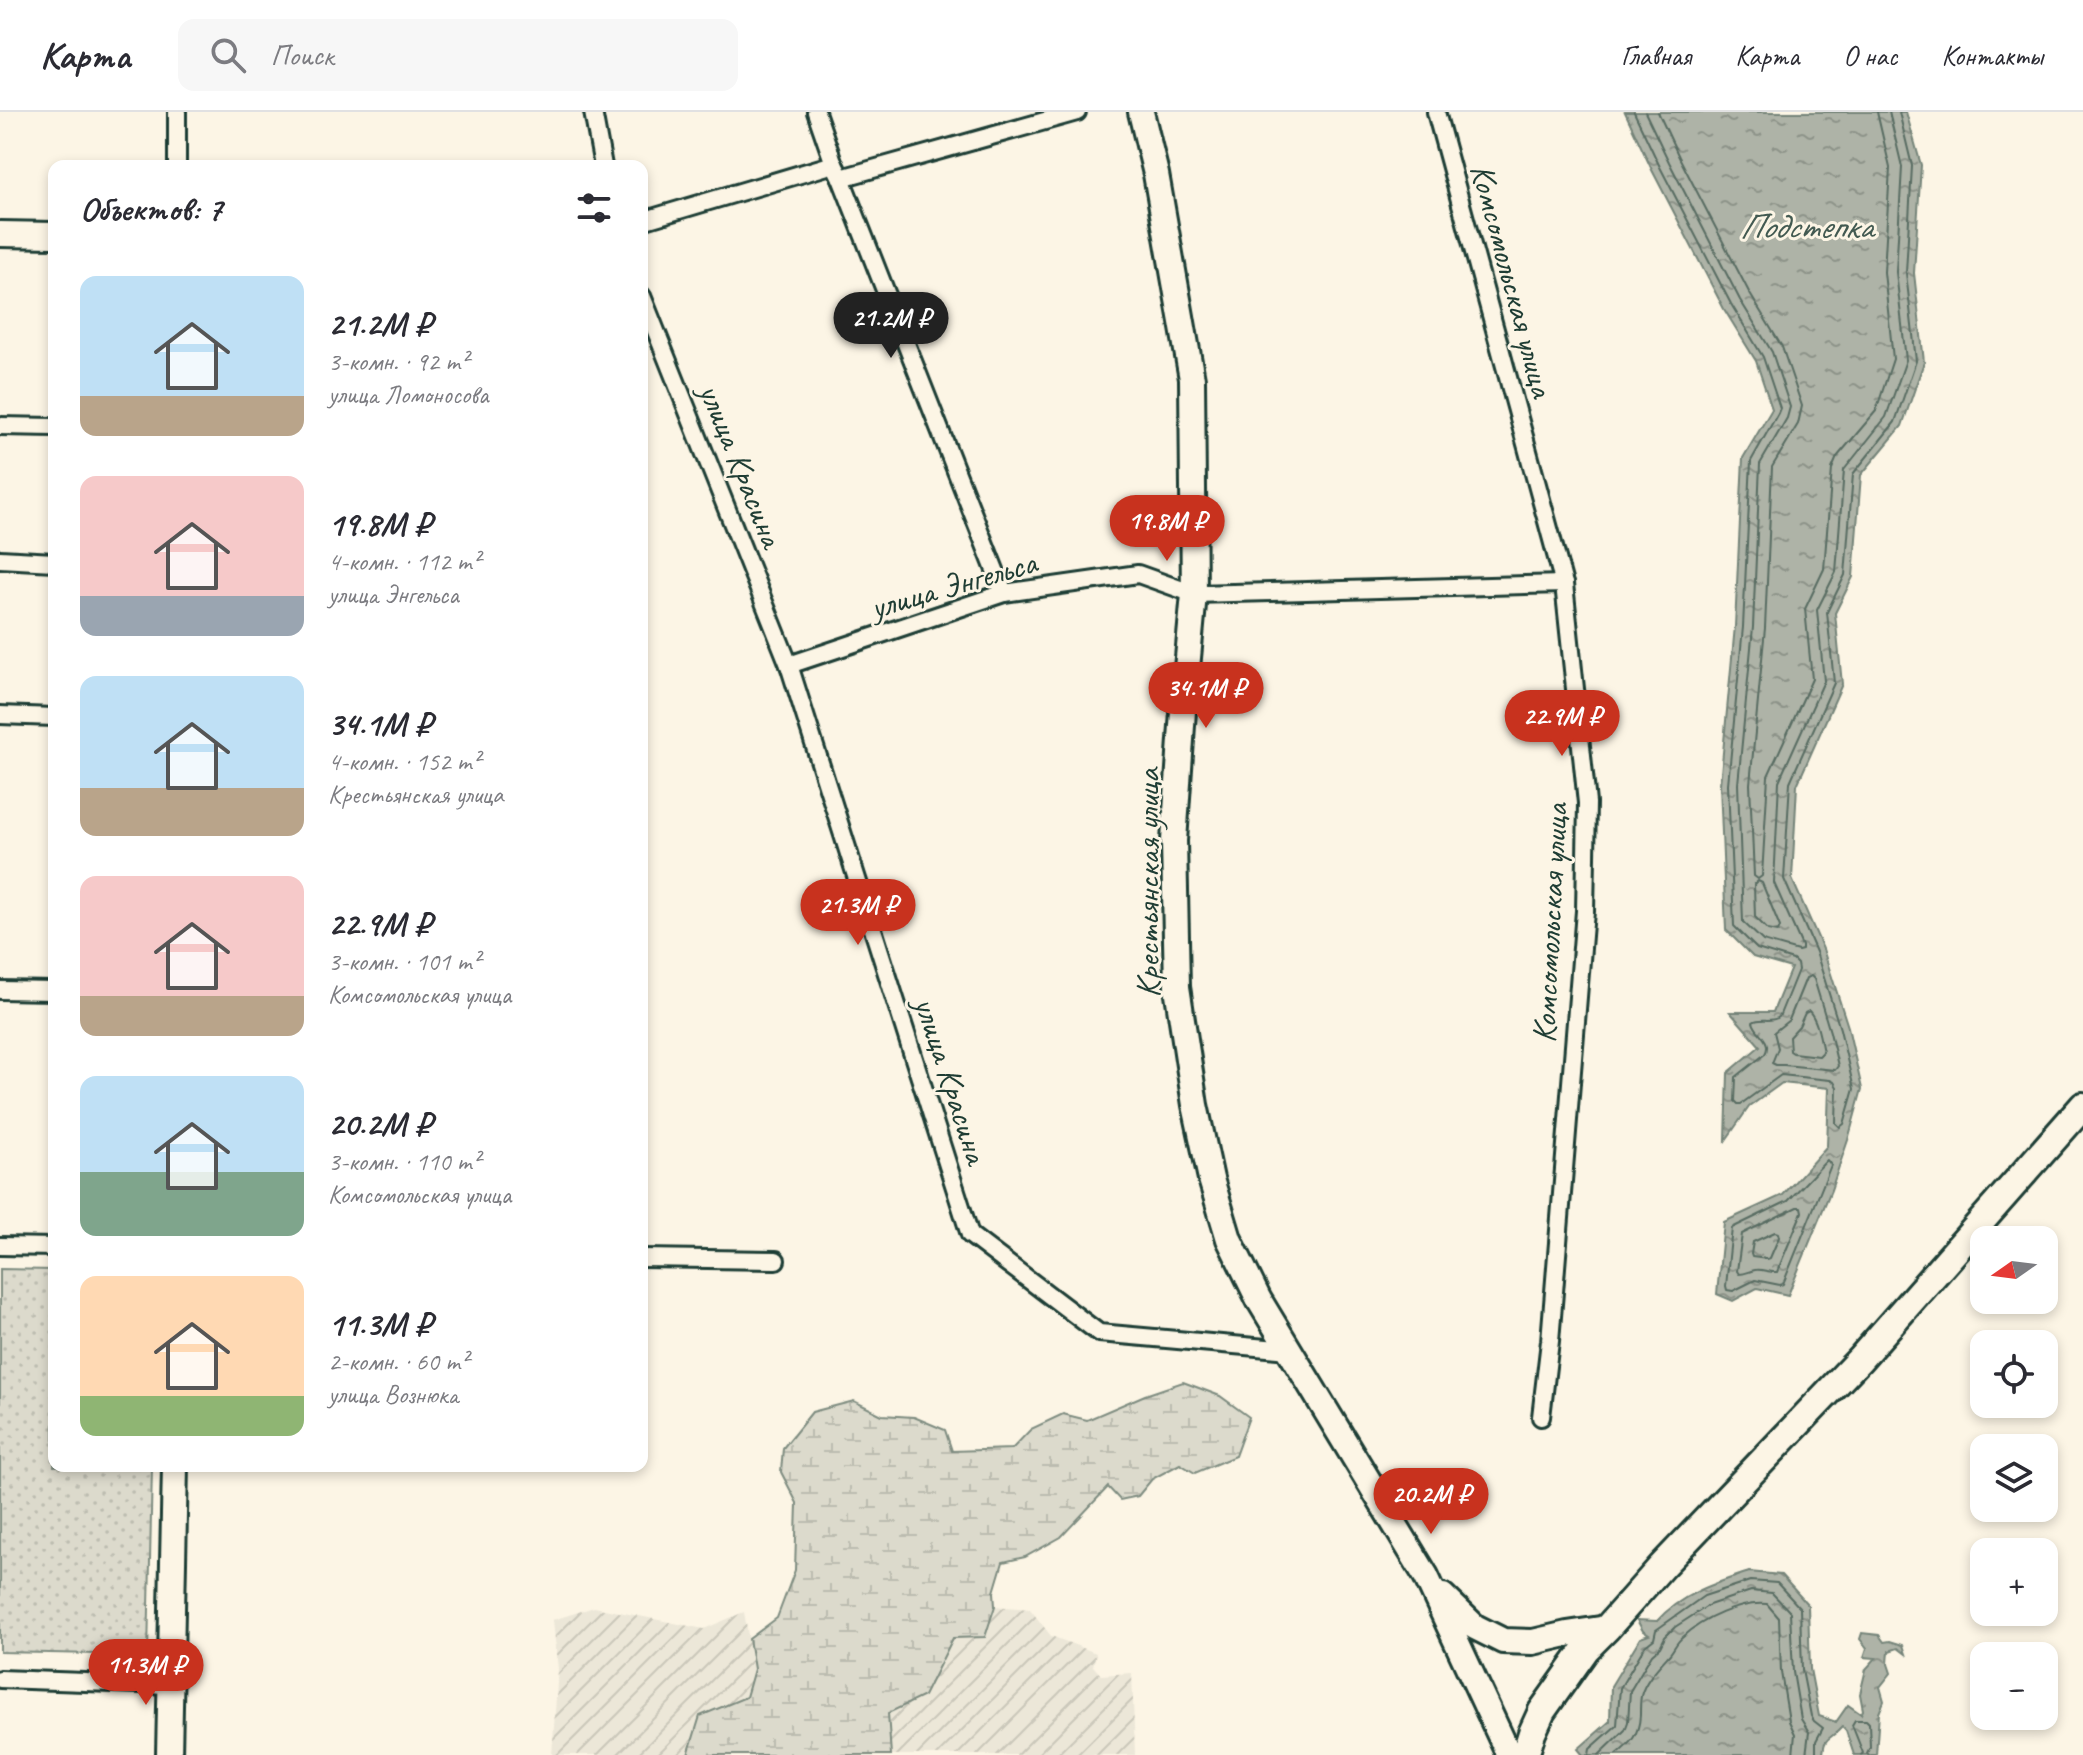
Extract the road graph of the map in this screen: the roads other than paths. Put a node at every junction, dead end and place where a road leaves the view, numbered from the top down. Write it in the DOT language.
graph roads {
  1 [pos="177,112"];
  2 [pos="593,112"];
  3 [pos="816,112"];
  4 [pos="1077,112"];
  5 [pos="1141,112"];
  6 [pos="1436,112"];
  7 [pos="177,160"];
  8 [pos="602,160"];
  9 [pos="838,171"];
  10 [pos="648,219"];
  11 [pos="0,234"];
  12 [pos="48,235"];
  13 [pos="648,311"];
  14 [pos="0,426"];
  15 [pos="48,427"];
  16 [pos="0,559"];
  17 [pos="48,562"];
  18 [pos="1564,584"];
  19 [pos="1004,593"];
  20 [pos="1194,594"];
  21 [pos="789,665"];
  22 [pos="0,715"];
  23 [pos="48,717"];
  24 [pos="0,990"];
  25 [pos="48,991"];
  26 [pos="2083,1106"];
  27 [pos="0,1246"];
  28 [pos="48,1247"];
  29 [pos="648,1258"];
  30 [pos="776,1260"];
  31 [pos="1290,1350"];
  32 [pos="1541,1417"];
  33 [pos="175,1472"];
  34 [pos="1426,1576"];
  35 [pos="1607,1628"];
  36 [pos="0,1679"];
  37 [pos="170,1685"];
  38 [pos="169,1755"];
  39 [pos="1509,1755"];
  40 [pos="1525,1755"];
  1 -- 7 [label="street"];
  2 -- 8 [label="street"];
  3 -- 9 [label="street"];
  4 -- 9 [label="street"];
  5 -- 20 [label="street, Крестьянская улица"];
  6 -- 18 [label="street, Комсомольская улица"];
  9 -- 10 [label="street"];
  9 -- 19 [label="street"];
  11 -- 12 [label="street"];
  13 -- 21 [label="street, улица Красина"];
  14 -- 15 [label="street"];
  16 -- 17 [label="street"];
  18 -- 20 [label="street, улица Энгельса"];
  18 -- 32 [label="street, Комсомольская улица"];
  19 -- 20 [label="street, улица Энгельса"];
  19 -- 21 [label="street, улица Энгельса"];
  20 -- 31 [label="street, Крестьянская улица"];
  21 -- 31 [label="street, улица Красина"];
  22 -- 23 [label="street"];
  24 -- 25 [label="street"];
  26 -- 35 [label="main road"];
  27 -- 28 [label="street"];
  29 -- 30 [label="street"];
  31 -- 34 [label="street, Крестьянская улица"];
  33 -- 37 [label="street"];
  34 -- 35 [label="street"];
  34 -- 39 [label="street"];
  35 -- 40 [label="main road"];
  36 -- 37 [label="street"];
  37 -- 38 [label="street"];
}
